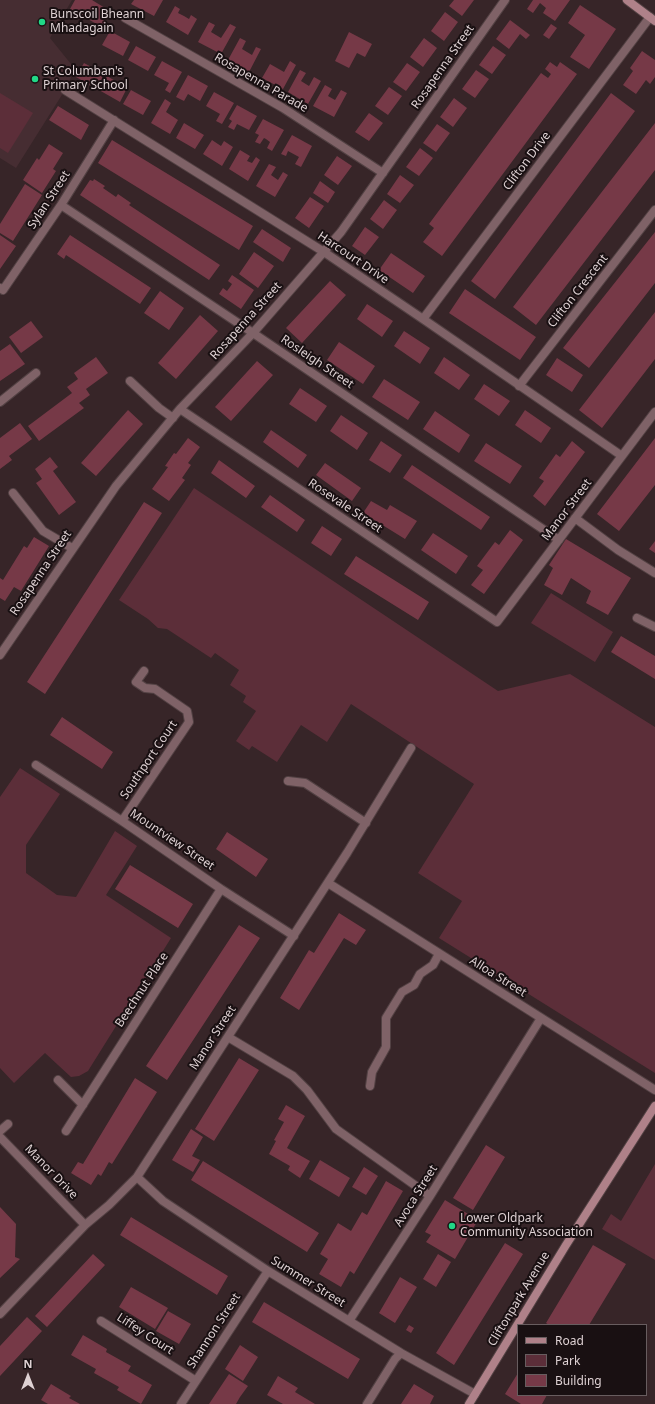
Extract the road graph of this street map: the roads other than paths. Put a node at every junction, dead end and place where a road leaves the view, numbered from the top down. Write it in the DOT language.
graph roads {
  1 [pos="505,0"];
  2 [pos="627,0"];
  3 [pos="125,18"];
  4 [pos="652,19"];
  5 [pos="65,90"];
  6 [pos="114,120"];
  7 [pos="383,173"];
  8 [pos="61,205"];
  9 [pos="655,210"];
  10 [pos="324,252"];
  11 [pos="0,288"];
  12 [pos="423,319"];
  13 [pos="253,333"];
  14 [pos="36,373"];
  15 [pos="130,380"];
  16 [pos="519,386"];
  17 [pos="0,402"];
  18 [pos="180,409"];
  19 [pos="655,412"];
  20 [pos="173,418"];
  21 [pos="622,456"];
  22 [pos="13,493"];
  23 [pos="575,518"];
  24 [pos="559,540"];
  25 [pos="72,548"];
  26 [pos="655,573"];
  27 [pos="637,618"];
  28 [pos="497,622"];
  29 [pos="655,627"];
  30 [pos="0,655"];
  31 [pos="144,671"];
  32 [pos="411,748"];
  33 [pos="36,765"];
  34 [pos="288,781"];
  35 [pos="122,821"];
  36 [pos="366,823"];
  37 [pos="328,883"];
  38 [pos="221,889"];
  39 [pos="294,936"];
  40 [pos="439,954"];
  41 [pos="540,1018"];
  42 [pos="228,1037"];
  43 [pos="58,1080"];
  44 [pos="370,1086"];
  45 [pos="655,1090"];
  46 [pos="83,1105"];
  47 [pos="655,1106"];
  48 [pos="8,1124"];
  49 [pos="66,1131"];
  50 [pos="0,1132"];
  51 [pos="0,1136"];
  52 [pos="136,1177"];
  53 [pos="430,1196"];
  54 [pos="85,1225"];
  55 [pos="268,1271"];
  56 [pos="0,1314"];
  57 [pos="101,1321"];
  58 [pos="349,1321"];
  59 [pos="518,1324"];
  60 [pos="517,1325"];
  61 [pos="401,1353"];
  62 [pos="196,1381"];
  63 [pos="475,1394"];
  64 [pos="181,1404"];
  65 [pos="367,1404"];
  66 [pos="469,1404"];
  1 -- 7 [label="street, Rosapenna Street"];
  2 -- 4 [label="street"];
  3 -- 7 [label="street, Rosapenna Parade"];
  4 -- 12 [label="street, Clifton Drive"];
  5 -- 6 [label="street, Harcourt Drive"];
  6 -- 8 [label="street, Sylan Street"];
  6 -- 10 [label="street, Harcourt Drive"];
  7 -- 10 [label="street, Rosapenna Street"];
  8 -- 11 [label="street, Sylan Street"];
  8 -- 13 [label="street, Rosleigh Street"];
  9 -- 16 [label="street, Clifton Crescent"];
  10 -- 12 [label="street, Harcourt Drive"];
  10 -- 13 [label="street, Rosapenna Street"];
  12 -- 16 [label="street, Harcourt Drive"];
  13 -- 18 [label="street, Rosapenna Street"];
  13 -- 24 [label="street, Rosleigh Street"];
  14 -- 17 [label="street"];
  15 -- 20 [label="street"];
  16 -- 21 [label="street, Harcourt Drive"];
  18 -- 20 [label="street, Rosapenna Street"];
  18 -- 28 [label="street, Rosevale Street"];
  19 -- 21 [label="street, Manor Street"];
  20 -- 25 [label="street, Rosapenna Street"];
  21 -- 23 [label="street, Manor Street"];
  22 -- 25 [label="street"];
  23 -- 24 [label="street, Manor Street"];
  23 -- 26 [label="street"];
  24 -- 28 [label="street, Manor Street"];
  25 -- 30 [label="street, Rosapenna Street"];
  27 -- 29 [label="street"];
  31 -- 35 [label="street, Southport Court"];
  32 -- 36 [label="street, Manor Street"];
  33 -- 35 [label="street, Mountview Street"];
  34 -- 36 [label="street"];
  35 -- 38 [label="street, Mountview Street"];
  36 -- 37 [label="street, Manor Street"];
  37 -- 39 [label="street, Manor Street"];
  37 -- 40 [label="street, Alloa Street"];
  38 -- 39 [label="street, Mountview Street"];
  38 -- 46 [label="street, Beechnut Place"];
  39 -- 42 [label="street, Manor Street"];
  40 -- 41 [label="street, Alloa Street"];
  40 -- 44 [label="street"];
  41 -- 45 [label="street, Alloa Street"];
  41 -- 53 [label="street, Avoca Street"];
  42 -- 52 [label="street, Manor Street"];
  42 -- 53 [label="street"];
  43 -- 46 [label="street"];
  46 -- 49 [label="street, Beechnut Place"];
  47 -- 59 [label="street, Cliftonpark Avenue"];
  48 -- 50 [label="street"];
  51 -- 54 [label="street, Manor Drive"];
  52 -- 54 [label="street, Manor Street"];
  52 -- 55 [label="street, Summer Street"];
  53 -- 58 [label="street, Avoca Street"];
  54 -- 56 [label="street, Manor Street"];
  55 -- 58 [label="street, Summer Street"];
  55 -- 62 [label="street, Shannon Street"];
  57 -- 62 [label="street, Liffey Court"];
  58 -- 61 [label="street, Summer Street"];
  60 -- 63 [label="street, Cliftonpark Avenue"];
  61 -- 63 [label="street, Summer Street"];
  61 -- 65 [label="street"];
  62 -- 64 [label="street, Shannon Street"];
  63 -- 66 [label="street, Cliftonpark Avenue"];
}
